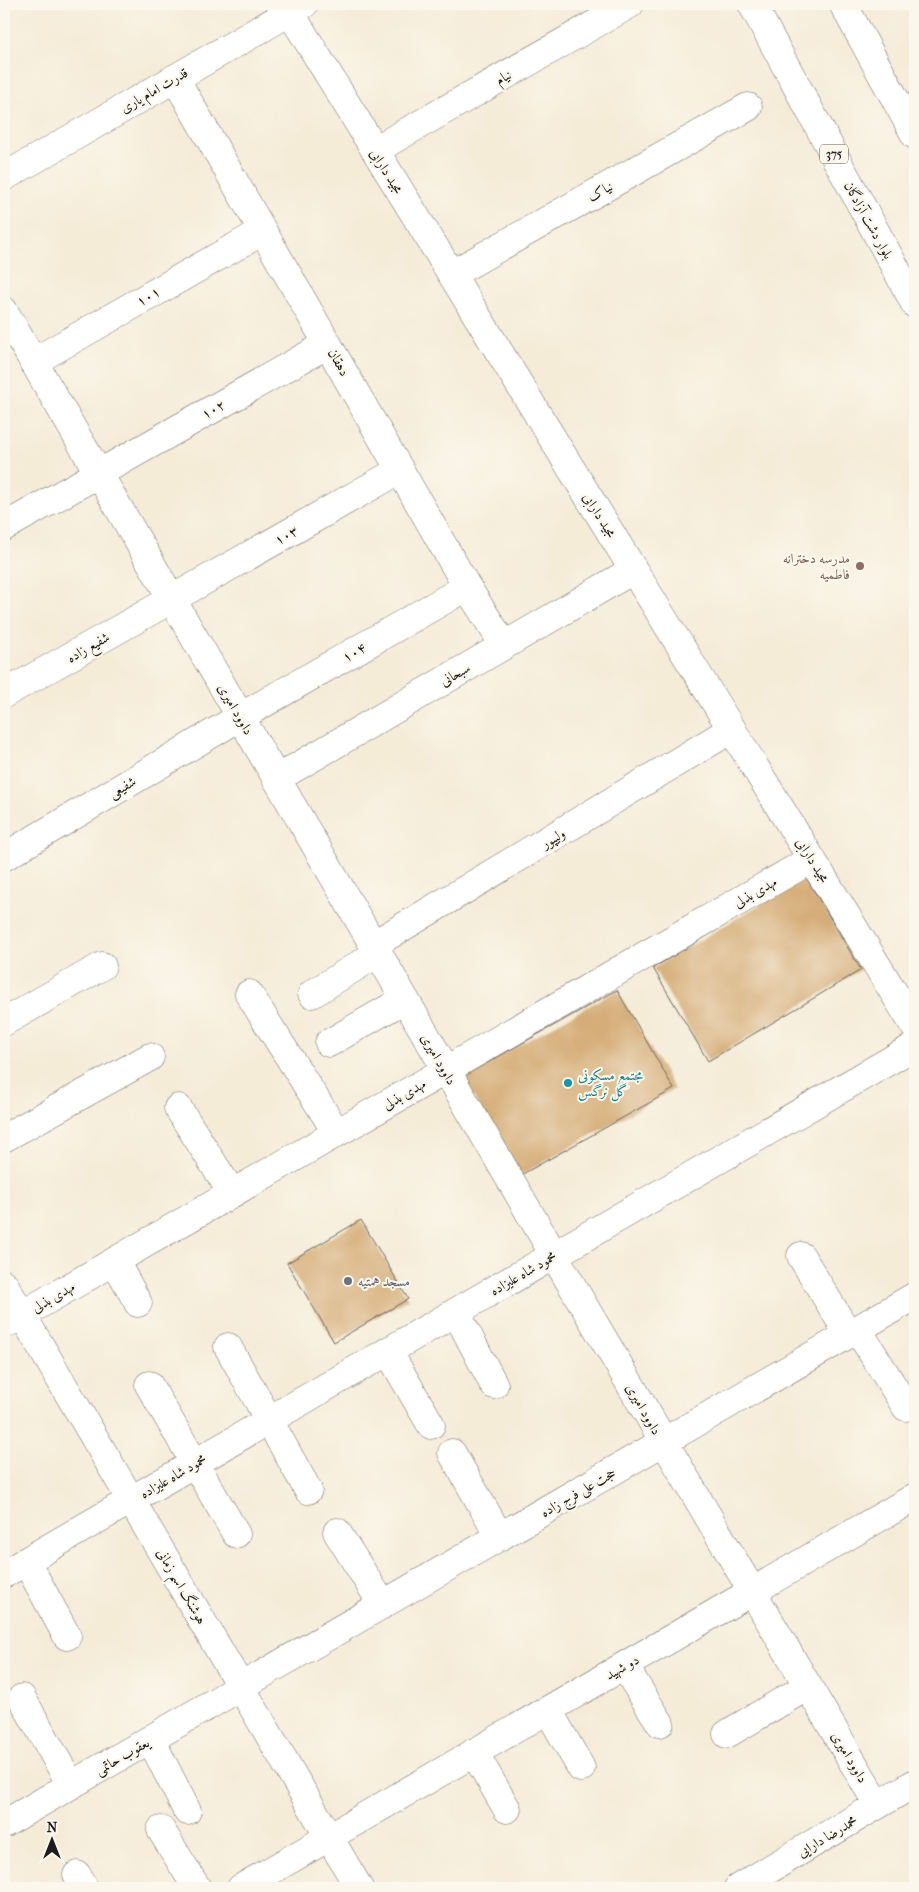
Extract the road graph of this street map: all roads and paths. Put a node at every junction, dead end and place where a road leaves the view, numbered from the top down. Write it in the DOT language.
graph roads {
  1 [pos="630,4"];
  2 [pos="752,4"];
  3 [pos="843,4"];
  4 [pos="293,7"];
  5 [pos="175,78"];
  6 [pos="748,107"];
  7 [pos="915,135"];
  8 [pos="375,150"];
  9 [pos="4,177"];
  10 [pos="263,231"];
  11 [pos="452,274"];
  12 [pos="915,304"];
  13 [pos="4,311"];
  14 [pos="328,344"];
  15 [pos="33,362"];
  16 [pos="400,470"];
  17 [pos="99,474"];
  18 [pos="4,527"];
  19 [pos="633,570"];
  20 [pos="468,587"];
  21 [pos="172,599"];
  22 [pos="504,645"];
  23 [pos="4,694"];
  24 [pos="240,717"];
  25 [pos="732,729"];
  26 [pos="276,779"];
  27 [pos="4,857"];
  28 [pos="812,859"];
  29 [pos="375,949"];
  30 [pos="102,966"];
  31 [pos="249,994"];
  32 [pos="312,994"];
  33 [pos="404,999"];
  34 [pos="4,1022"];
  35 [pos="915,1027"];
  36 [pos="329,1042"];
  37 [pos="915,1046"];
  38 [pos="150,1057"];
  39 [pos="446,1070"];
  40 [pos="178,1108"];
  41 [pos="337,1133"];
  42 [pos="4,1138"];
  43 [pos="232,1193"];
  44 [pos="554,1255"];
  45 [pos="801,1256"];
  46 [pos="115,1261"];
  47 [pos="4,1284"];
  48 [pos="915,1296"];
  49 [pos="138,1303"];
  50 [pos="456,1312"];
  51 [pos="13,1320"];
  52 [pos="854,1332"];
  53 [pos="228,1347"];
  54 [pos="388,1351"];
  55 [pos="149,1385"];
  56 [pos="494,1385"];
  57 [pos="906,1407"];
  58 [pos="268,1420"];
  59 [pos="430,1425"];
  60 [pos="664,1442"];
  61 [pos="452,1452"];
  62 [pos="194,1464"];
  63 [pos="308,1490"];
  64 [pos="915,1497"];
  65 [pos="131,1500"];
  66 [pos="337,1532"];
  67 [pos="236,1534"];
  68 [pos="500,1537"];
  69 [pos="15,1567"];
  70 [pos="752,1591"];
  71 [pos="383,1605"];
  72 [pos="67,1636"];
  73 [pos="624,1666"];
  74 [pos="808,1686"];
  75 [pos="241,1688"];
  76 [pos="22,1698"];
  77 [pos="548,1710"];
  78 [pos="660,1723"];
  79 [pos="727,1734"];
  80 [pos="151,1740"];
  81 [pos="474,1752"];
  82 [pos="581,1768"];
  83 [pos="915,1783"];
  84 [pos="71,1785"];
  85 [pos="878,1806"];
  86 [pos="507,1808"];
  87 [pos="187,1811"];
  88 [pos="4,1824"];
  89 [pos="161,1830"];
  90 [pos="329,1836"];
  91 [pos="197,1888"];
  92 [pos="241,1888"];
  93 [pos="359,1888"];
  94 [pos="738,1888"];
  1 -- 8 [label="street, نیام"];
  2 -- 12 [label="street, بلوار دشت آزادگان / 375"];
  3 -- 7 [label="street"];
  4 -- 5 [label="street, قدرت امام یاری"];
  4 -- 8 [label="street, مجید دارابی"];
  5 -- 9 [label="street, قدرت امام یاری"];
  5 -- 10 [label="street, دهقان"];
  6 -- 11 [label="street, نیاک"];
  8 -- 11 [label="street, مجید دارابی"];
  10 -- 14 [label="street, دهقان"];
  10 -- 15 [label="street, ۱۰۱"];
  11 -- 19 [label="street, مجید دارابی"];
  13 -- 15 [label="street, داوود امیری"];
  14 -- 16 [label="street, دهقان"];
  14 -- 17 [label="street, ۱۰۲"];
  15 -- 17 [label="street, داوود امیری"];
  16 -- 20 [label="street, دهقان"];
  16 -- 21 [label="street, ۱۰۳"];
  17 -- 18 [label="street, ۱۰۲"];
  17 -- 21 [label="street, داوود امیری"];
  19 -- 22 [label="street, سبحانی"];
  19 -- 25 [label="street, مجید دارابی"];
  20 -- 22 [label="street, دهقان"];
  20 -- 24 [label="street, ۱۰۴"];
  21 -- 23 [label="street, شفیع زاده"];
  21 -- 24 [label="street, داوود امیری"];
  22 -- 26 [label="street, سبحانی"];
  24 -- 26 [label="street, داوود امیری"];
  24 -- 27 [label="street, شفیعی"];
  25 -- 28 [label="street, مجید دارابی"];
  25 -- 29 [label="street, ولیپور"];
  26 -- 29 [label="street, داوود امیری"];
  28 -- 35 [label="street, مجید دارابی"];
  28 -- 39 [label="street, مهدی بذلی"];
  29 -- 32 [label="street, ولیپور"];
  29 -- 33 [label="street, داوود امیری"];
  30 -- 34 [label="street"];
  31 -- 41 [label="street"];
  33 -- 36 [label="street"];
  33 -- 39 [label="street, داوود امیری"];
  37 -- 44 [label="street, محمود شاه علیزاده"];
  38 -- 42 [label="street"];
  39 -- 41 [label="street, مهدی بذلی"];
  39 -- 44 [label="street, داوود امیری"];
  40 -- 43 [label="street"];
  41 -- 43 [label="street, مهدی بذلی"];
  43 -- 46 [label="street, مهدی بذلی"];
  44 -- 50 [label="street, محمود شاه علیزاده"];
  44 -- 60 [label="street, داوود امیری"];
  45 -- 52 [label="street"];
  46 -- 49 [label="street"];
  46 -- 51 [label="street, مهدی بذلی"];
  47 -- 51 [label="street, هوشنگ اسم زمانی"];
  48 -- 52 [label="street, حجت علی فرج زاده"];
  50 -- 54 [label="street, محمود شاه علیزاده"];
  50 -- 56 [label="street"];
  51 -- 65 [label="street, هوشنگ اسم زمانی"];
  52 -- 57 [label="street"];
  52 -- 60 [label="street, حجت علی فرج زاده"];
  53 -- 58 [label="street"];
  54 -- 58 [label="street, محمود شاه علیزاده"];
  54 -- 59 [label="street"];
  55 -- 62 [label="street"];
  58 -- 62 [label="street, محمود شاه علیزاده"];
  58 -- 63 [label="street"];
  60 -- 68 [label="street, حجت علی فرج زاده"];
  60 -- 70 [label="street, داوود امیری"];
  61 -- 68 [label="street"];
  62 -- 65 [label="street, محمود شاه علیزاده"];
  62 -- 67 [label="street"];
  64 -- 70 [label="street, دو شهید"];
  65 -- 69 [label="street, محمود شاه علیزاده"];
  65 -- 75 [label="street, هوشنگ اسم زمانی"];
  66 -- 71 [label="street"];
  68 -- 71 [label="street, حجت علی فرج زاده"];
  69 -- 72 [label="street"];
  70 -- 73 [label="street, دو شهید"];
  70 -- 74 [label="street, داوود امیری"];
  71 -- 75 [label="street, حجت علی فرج زاده"];
  73 -- 77 [label="street, دو شهید"];
  73 -- 78 [label="street"];
  74 -- 79 [label="street"];
  74 -- 85 [label="street, داوود امیری"];
  75 -- 80 [label="street, یعقوب حاتمی"];
  75 -- 90 [label="street, هوشنگ اسم زمانی"];
  76 -- 84 [label="street"];
  77 -- 81 [label="street, دو شهید"];
  77 -- 82 [label="street"];
  80 -- 84 [label="street, یعقوب حاتمی"];
  80 -- 87 [label="street"];
  81 -- 86 [label="street"];
  81 -- 90 [label="street, دو شهید"];
  83 -- 85 [label="street, محمدرضا دارایی"];
  84 -- 88 [label="street, یعقوب حاتمی"];
  85 -- 94 [label="street, محمدرضا دارایی"];
  89 -- 91 [label="street"];
  90 -- 92 [label="street, دو شهید"];
  90 -- 93 [label="street, هوشنگ اسم زمانی"];
}
